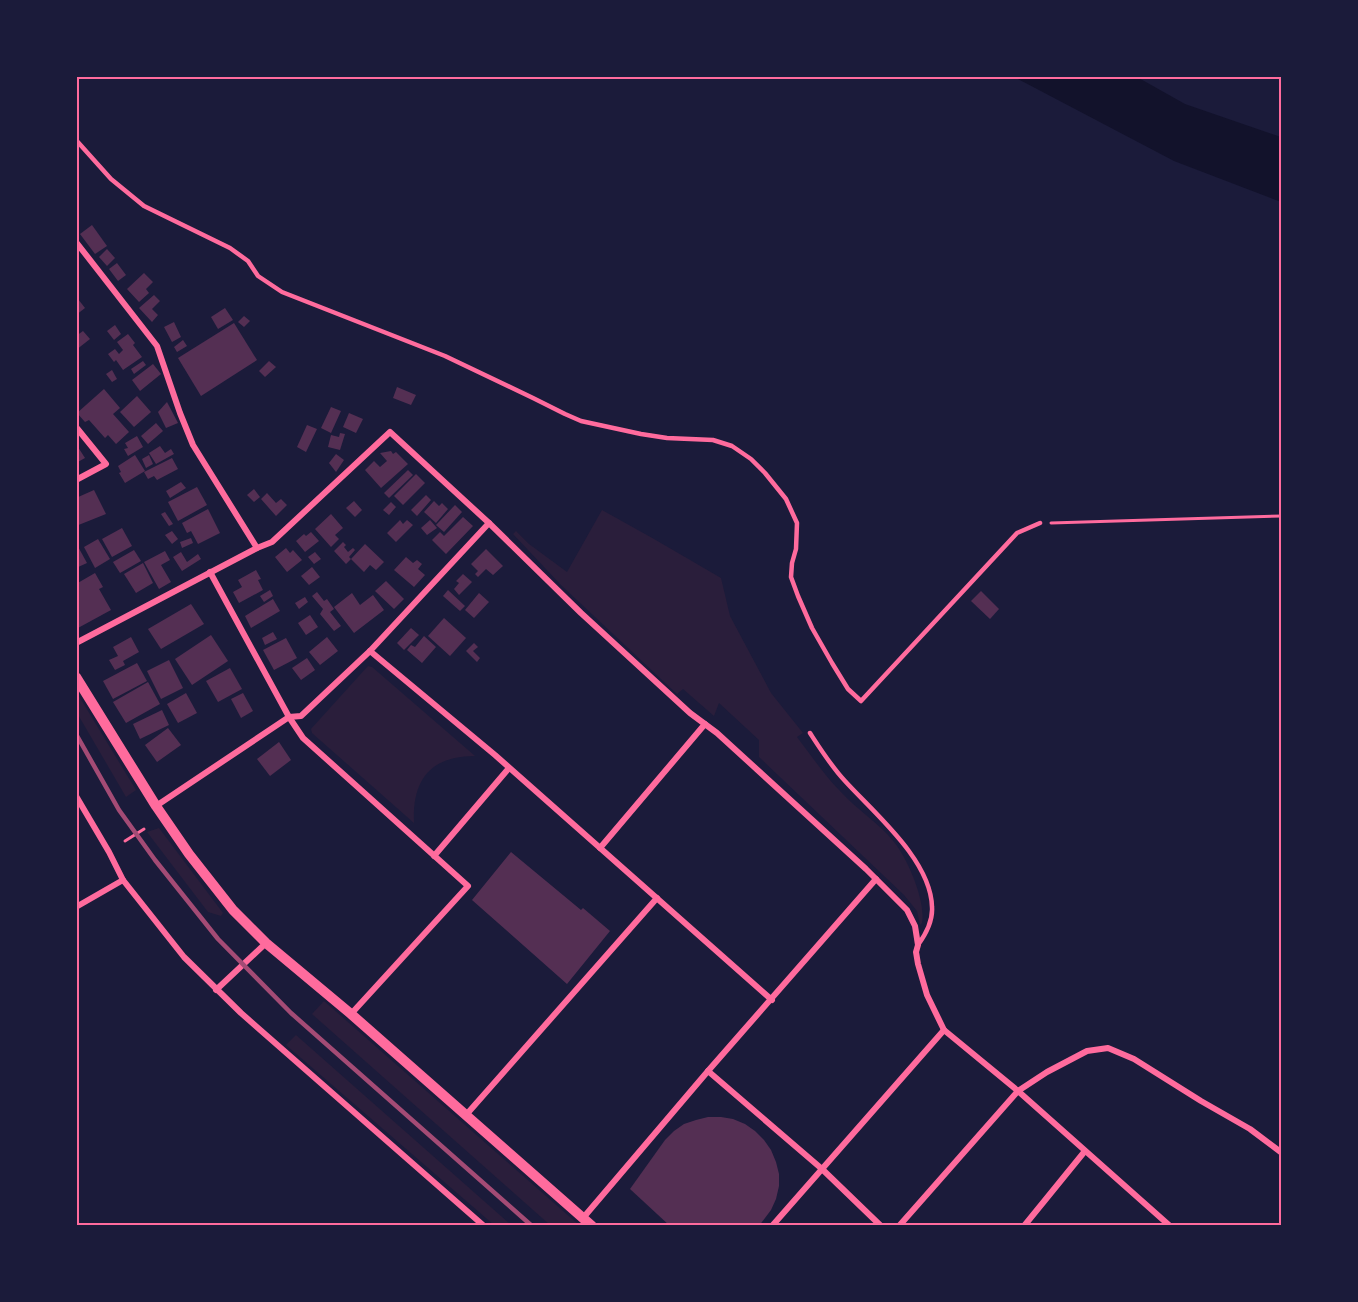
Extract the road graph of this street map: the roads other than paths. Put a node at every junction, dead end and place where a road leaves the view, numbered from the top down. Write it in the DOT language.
graph roads {
  1 [pos="76,140"];
  2 [pos="76,242"];
  3 [pos="76,427"];
  4 [pos="76,480"];
  5 [pos="489,523"];
  6 [pos="1040,523"];
  7 [pos="257,548"];
  8 [pos="210,572"];
  9 [pos="76,643"];
  10 [pos="370,651"];
  11 [pos="76,677"];
  12 [pos="289,717"];
  13 [pos="705,724"];
  14 [pos="810,733"];
  15 [pos="509,768"];
  16 [pos="76,796"];
  17 [pos="156,806"];
  18 [pos="600,848"];
  19 [pos="434,856"];
  20 [pos="876,879"];
  21 [pos="123,880"];
  22 [pos="657,898"];
  23 [pos="76,908"];
  24 [pos="266,943"];
  25 [pos="918,945"];
  26 [pos="216,990"];
  27 [pos="772,1000"];
  28 [pos="351,1014"];
  29 [pos="944,1030"];
  30 [pos="708,1071"];
  31 [pos="1018,1091"];
  32 [pos="466,1115"];
  33 [pos="1085,1151"];
  34 [pos="1281,1153"];
  35 [pos="822,1169"];
  36 [pos="587,1222"];
  37 [pos="484,1226"];
  38 [pos="772,1226"];
  39 [pos="881,1226"];
  40 [pos="899,1226"];
  41 [pos="1024,1226"];
  42 [pos="1170,1226"];
  1 -- 6 [label="lane"];
  2 -- 7 [label="street"];
  3 -- 4 [label="street"];
  5 -- 7 [label="street"];
  5 -- 10 [label="street"];
  5 -- 13 [label="street"];
  7 -- 8 [label="street"];
  8 -- 9 [label="street"];
  8 -- 12 [label="street"];
  10 -- 12 [label="street"];
  10 -- 15 [label="street"];
  11 -- 17 [label="street"];
  12 -- 17 [label="street"];
  12 -- 19 [label="street"];
  13 -- 18 [label="street"];
  13 -- 20 [label="street"];
  14 -- 25 [label="lane"];
  15 -- 18 [label="street"];
  15 -- 19 [label="street"];
  16 -- 21 [label="street"];
  17 -- 24 [label="street"];
  18 -- 22 [label="street"];
  19 -- 28 [label="street"];
  20 -- 25 [label="street"];
  20 -- 27 [label="street"];
  21 -- 23 [label="street"];
  21 -- 26 [label="street"];
  22 -- 27 [label="street"];
  22 -- 32 [label="street"];
  24 -- 26 [label="street"];
  24 -- 28 [label="street"];
  25 -- 29 [label="street"];
  26 -- 37 [label="street"];
  27 -- 30 [label="street"];
  28 -- 32 [label="street"];
  29 -- 31 [label="street"];
  29 -- 35 [label="street"];
  30 -- 35 [label="street"];
  30 -- 36 [label="street"];
  31 -- 33 [label="street"];
  31 -- 34 [label="street"];
  31 -- 40 [label="street"];
  32 -- 36 [label="street"];
  33 -- 41 [label="street"];
  33 -- 42 [label="street"];
  35 -- 38 [label="street"];
  35 -- 39 [label="street"];
}
